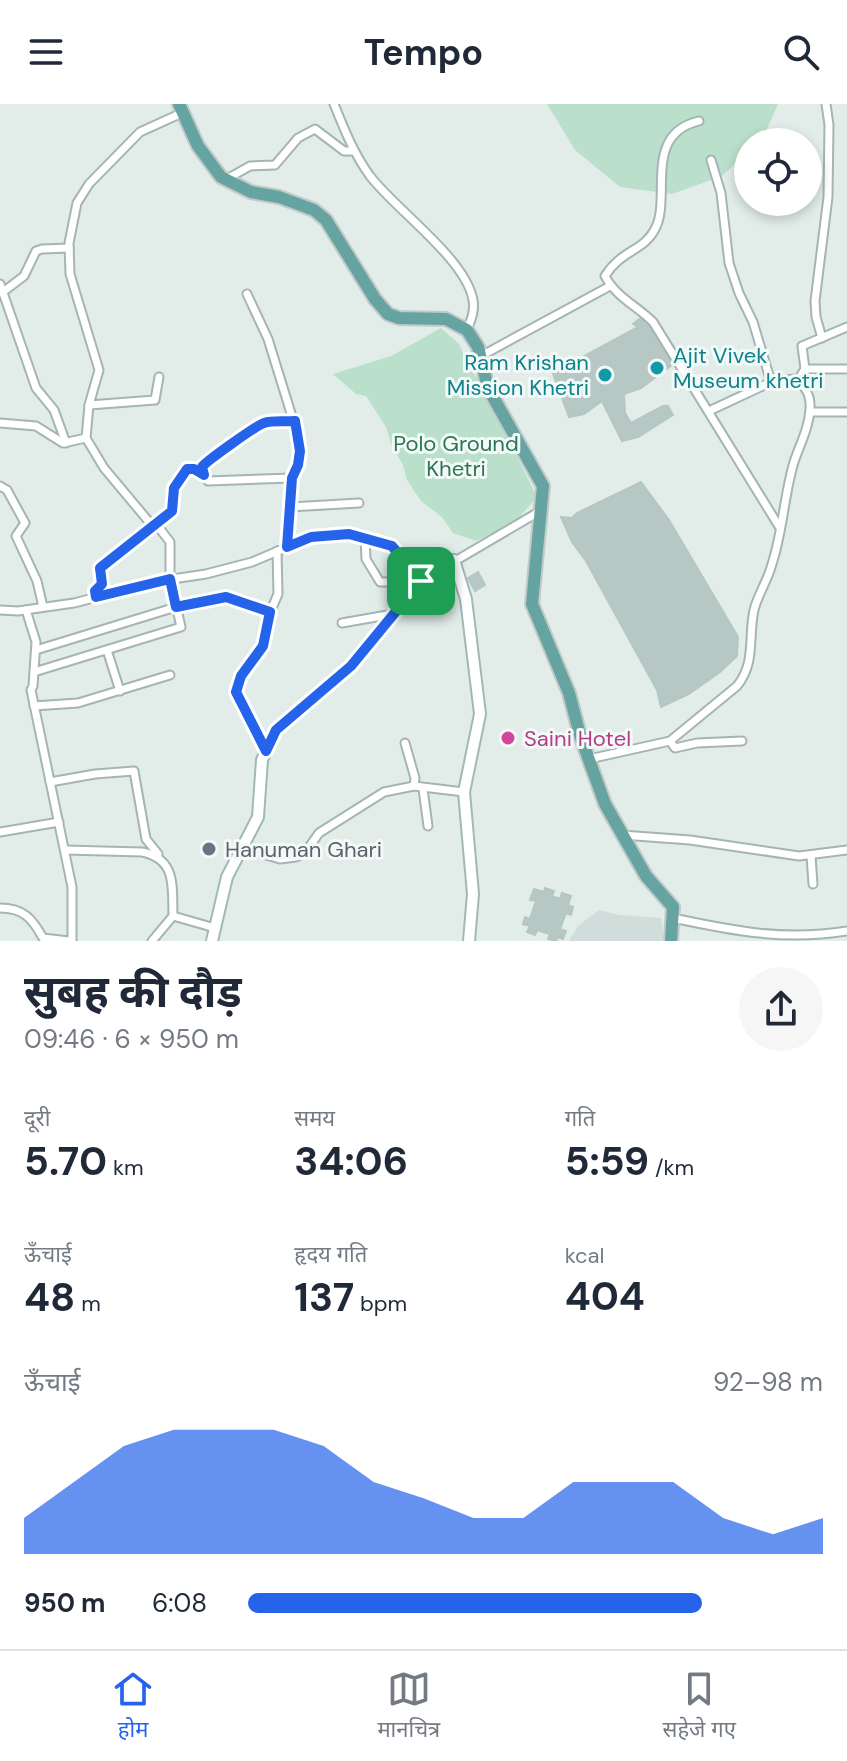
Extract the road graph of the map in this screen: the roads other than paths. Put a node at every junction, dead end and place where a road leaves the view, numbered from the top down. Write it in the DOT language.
graph roads {
  1 [pos="334,104"];
  2 [pos="826,104"];
  3 [pos="182,110"];
  4 [pos="699,121"];
  5 [pos="354,151"];
  6 [pos="711,160"];
  7 [pos="225,180"];
  8 [pos="69,248"];
  9 [pos="610,286"];
  10 [pos="1,288"];
  11 [pos="247,294"];
  12 [pos="847,327"];
  13 [pos="467,330"];
  14 [pos="822,338"];
  15 [pos="481,356"];
  16 [pos="805,369"];
  17 [pos="847,369"];
  18 [pos="159,377"];
  19 [pos="798,380"];
  20 [pos="771,382"];
  21 [pos="89,405"];
  22 [pos="709,411"];
  23 [pos="810,412"];
  24 [pos="847,412"];
  25 [pos="295,421"];
  26 [pos="0,422"];
  27 [pos="86,438"];
  28 [pos="66,443"];
  29 [pos="204,475"];
  30 [pos="292,478"];
  31 [pos="0,486"];
  32 [pos="359,503"];
  33 [pos="290,507"];
  34 [pos="542,510"];
  35 [pos="780,528"];
  36 [pos="365,538"];
  37 [pos="287,547"];
  38 [pos="277,551"];
  39 [pos="454,560"];
  40 [pos="412,570"];
  41 [pos="170,579"];
  42 [pos="421,581"];
  43 [pos="96,597"];
  44 [pos="43,607"];
  45 [pos="176,607"];
  46 [pos="0,610"];
  47 [pos="26,610"];
  48 [pos="270,612"];
  49 [pos="393,614"];
  50 [pos="342,623"];
  51 [pos="36,650"];
  52 [pos="107,650"];
  53 [pos="34,672"];
  54 [pos="170,675"];
  55 [pos="120,691"];
  56 [pos="34,706"];
  57 [pos="670,741"];
  58 [pos="742,741"];
  59 [pos="405,743"];
  60 [pos="266,751"];
  61 [pos="589,759"];
  62 [pos="50,782"];
  63 [pos="414,786"];
  64 [pos="423,789"];
  65 [pos="464,792"];
  66 [pos="59,822"];
  67 [pos="428,826"];
  68 [pos="0,832"];
  69 [pos="622,835"];
  70 [pos="242,848"];
  71 [pos="65,850"];
  72 [pos="847,850"];
  73 [pos="811,856"];
  74 [pos="166,864"];
  75 [pos="813,884"];
  76 [pos="0,908"];
  77 [pos="173,916"];
  78 [pos="673,918"];
  79 [pos="215,928"];
  80 [pos="847,931"];
  81 [pos="823,938"];
  82 [pos="71,941"];
  83 [pos="152,941"];
  84 [pos="212,941"];
  85 [pos="469,941"];
  86 [pos="671,941"];
  1 -- 5 [label="street"];
  2 -- 14 [label="street"];
  3 -- 7 [label="main road"];
  3 -- 8 [label="street"];
  4 -- 9 [label="street"];
  5 -- 7 [label="street"];
  5 -- 13 [label="street"];
  6 -- 20 [label="street"];
  7 -- 13 [label="main road"];
  8 -- 10 [label="street"];
  8 -- 21 [label="street"];
  9 -- 15 [label="street"];
  9 -- 22 [label="street"];
  10 -- 28 [label="street"];
  11 -- 25 [label="street"];
  12 -- 14 [label="street"];
  13 -- 15 [label="main road"];
  14 -- 16 [label="street"];
  15 -- 34 [label="main road"];
  16 -- 17 [label="street"];
  16 -- 19 [label="street"];
  18 -- 21 [label="street"];
  19 -- 20 [label="street"];
  19 -- 23 [label="street"];
  20 -- 22 [label="street"];
  21 -- 27 [label="street"];
  22 -- 35 [label="street"];
  23 -- 24 [label="street"];
  23 -- 35 [label="street"];
  25 -- 29 [label="street"];
  25 -- 30 [label="street"];
  26 -- 28 [label="street"];
  27 -- 28 [label="street"];
  27 -- 41 [label="street, bridge"];
  29 -- 30 [label="street"];
  29 -- 43 [label="street"];
  30 -- 33 [label="street"];
  31 -- 44 [label="street"];
  32 -- 33 [label="street"];
  33 -- 37 [label="street"];
  34 -- 39 [label="street"];
  34 -- 61 [label="main road"];
  35 -- 57 [label="street"];
  36 -- 37 [label="street"];
  36 -- 40 [label="street"];
  36 -- 40 [label="street"];
  37 -- 38 [label="street"];
  38 -- 41 [label="street"];
  38 -- 48 [label="street"];
  39 -- 42 [label="street"];
  39 -- 65 [label="street"];
  40 -- 42 [label="street"];
  41 -- 43 [label="street"];
  41 -- 45 [label="street"];
  42 -- 49 [label="street"];
  43 -- 44 [label="street"];
  44 -- 47 [label="street"];
  45 -- 48 [label="street"];
  45 -- 51 [label="street"];
  45 -- 52 [label="street"];
  46 -- 47 [label="street"];
  47 -- 51 [label="street"];
  48 -- 60 [label="street"];
  49 -- 50 [label="street"];
  49 -- 60 [label="street"];
  51 -- 53 [label="street"];
  52 -- 53 [label="street"];
  52 -- 55 [label="street"];
  53 -- 56 [label="street"];
  54 -- 55 [label="street"];
  55 -- 56 [label="street"];
  56 -- 62 [label="street"];
  57 -- 58 [label="street"];
  57 -- 61 [label="street"];
  59 -- 63 [label="street"];
  60 -- 70 [label="street"];
  61 -- 69 [label="main road"];
  62 -- 66 [label="street"];
  62 -- 74 [label="street"];
  63 -- 64 [label="street"];
  63 -- 70 [label="street"];
  64 -- 65 [label="street"];
  64 -- 67 [label="street"];
  65 -- 85 [label="street"];
  66 -- 68 [label="street"];
  66 -- 71 [label="street"];
  69 -- 73 [label="street"];
  69 -- 78 [label="main road"];
  70 -- 79 [label="street"];
  71 -- 74 [label="street"];
  71 -- 82 [label="street"];
  72 -- 73 [label="street"];
  73 -- 75 [label="street"];
  74 -- 77 [label="street"];
  76 -- 82 [label="street"];
  77 -- 79 [label="street"];
  77 -- 83 [label="street"];
  78 -- 81 [label="street"];
  78 -- 86 [label="main road"];
  79 -- 84 [label="street"];
  80 -- 81 [label="street"];
}
